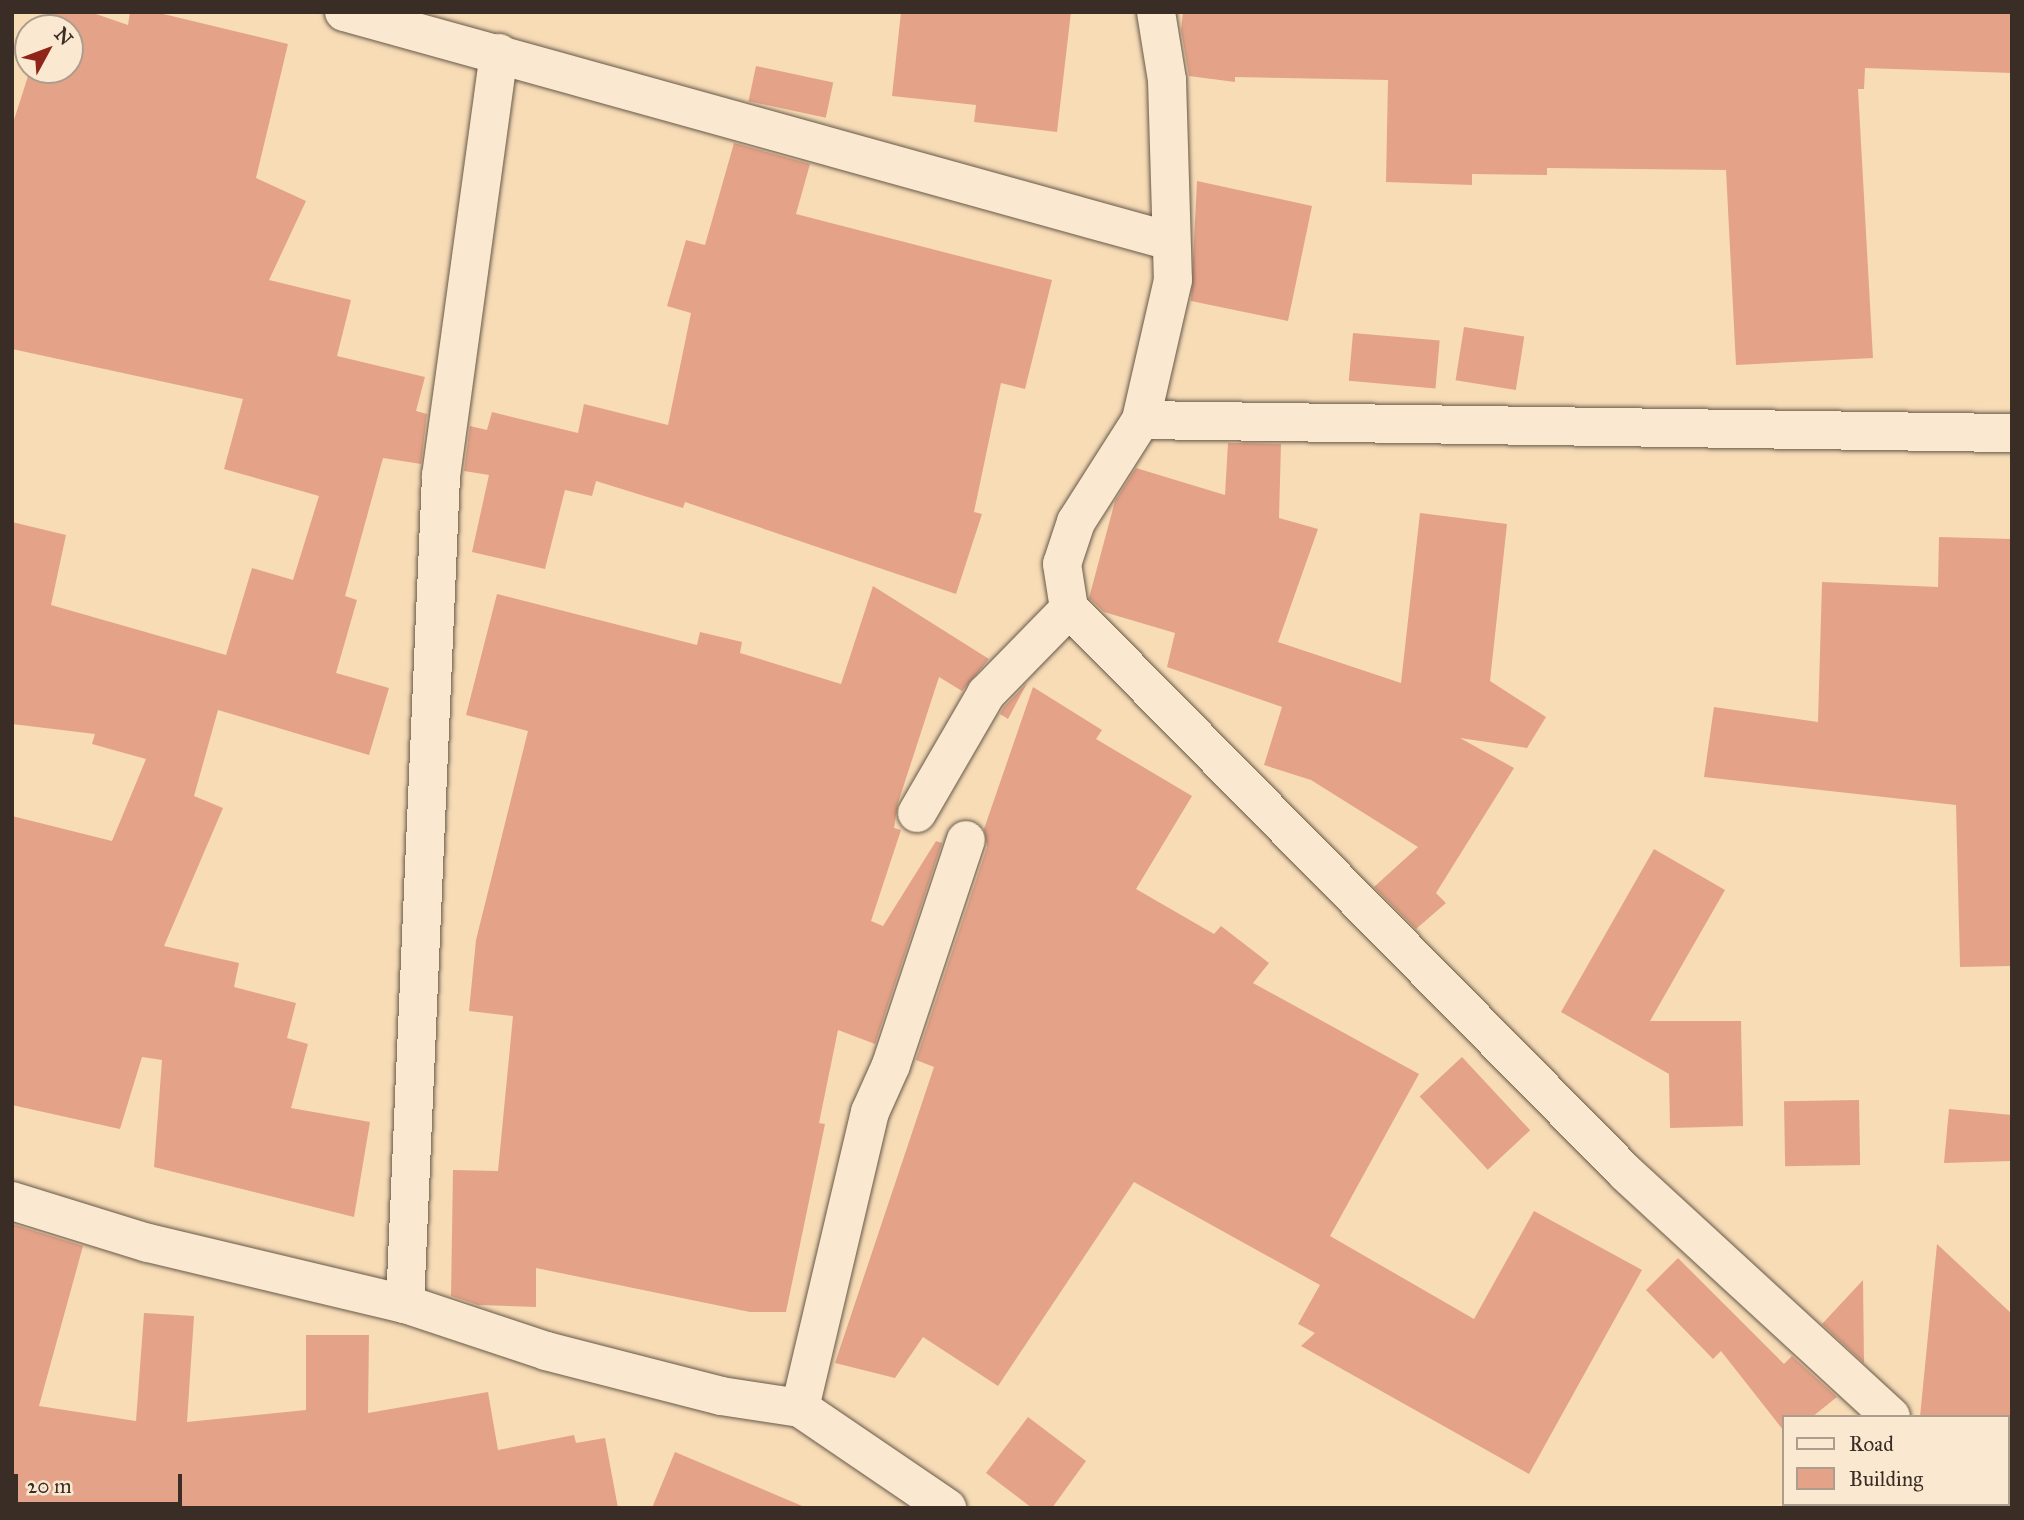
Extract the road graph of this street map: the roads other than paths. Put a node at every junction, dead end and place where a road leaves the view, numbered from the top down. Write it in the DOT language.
graph roads {
  1 [pos="344,12"];
  2 [pos="1156,12"];
  3 [pos="499,53"];
  4 [pos="1170,241"];
  5 [pos="1141,421"];
  6 [pos="2012,433"];
  7 [pos="1070,608"];
  8 [pos="917,813"];
  9 [pos="966,840"];
  10 [pos="12,1201"];
  11 [pos="405,1304"];
  12 [pos="800,1408"];
  13 [pos="1889,1415"];
  14 [pos="947,1508"];
  1 -- 3 [label="street"];
  2 -- 4 [label="street"];
  3 -- 4 [label="street"];
  3 -- 11 [label="street"];
  4 -- 5 [label="street"];
  5 -- 6 [label="street"];
  5 -- 7 [label="street"];
  7 -- 8 [label="street"];
  7 -- 13 [label="street"];
  9 -- 12 [label="street"];
  10 -- 11 [label="street"];
  11 -- 12 [label="street"];
  12 -- 14 [label="street"];
}
